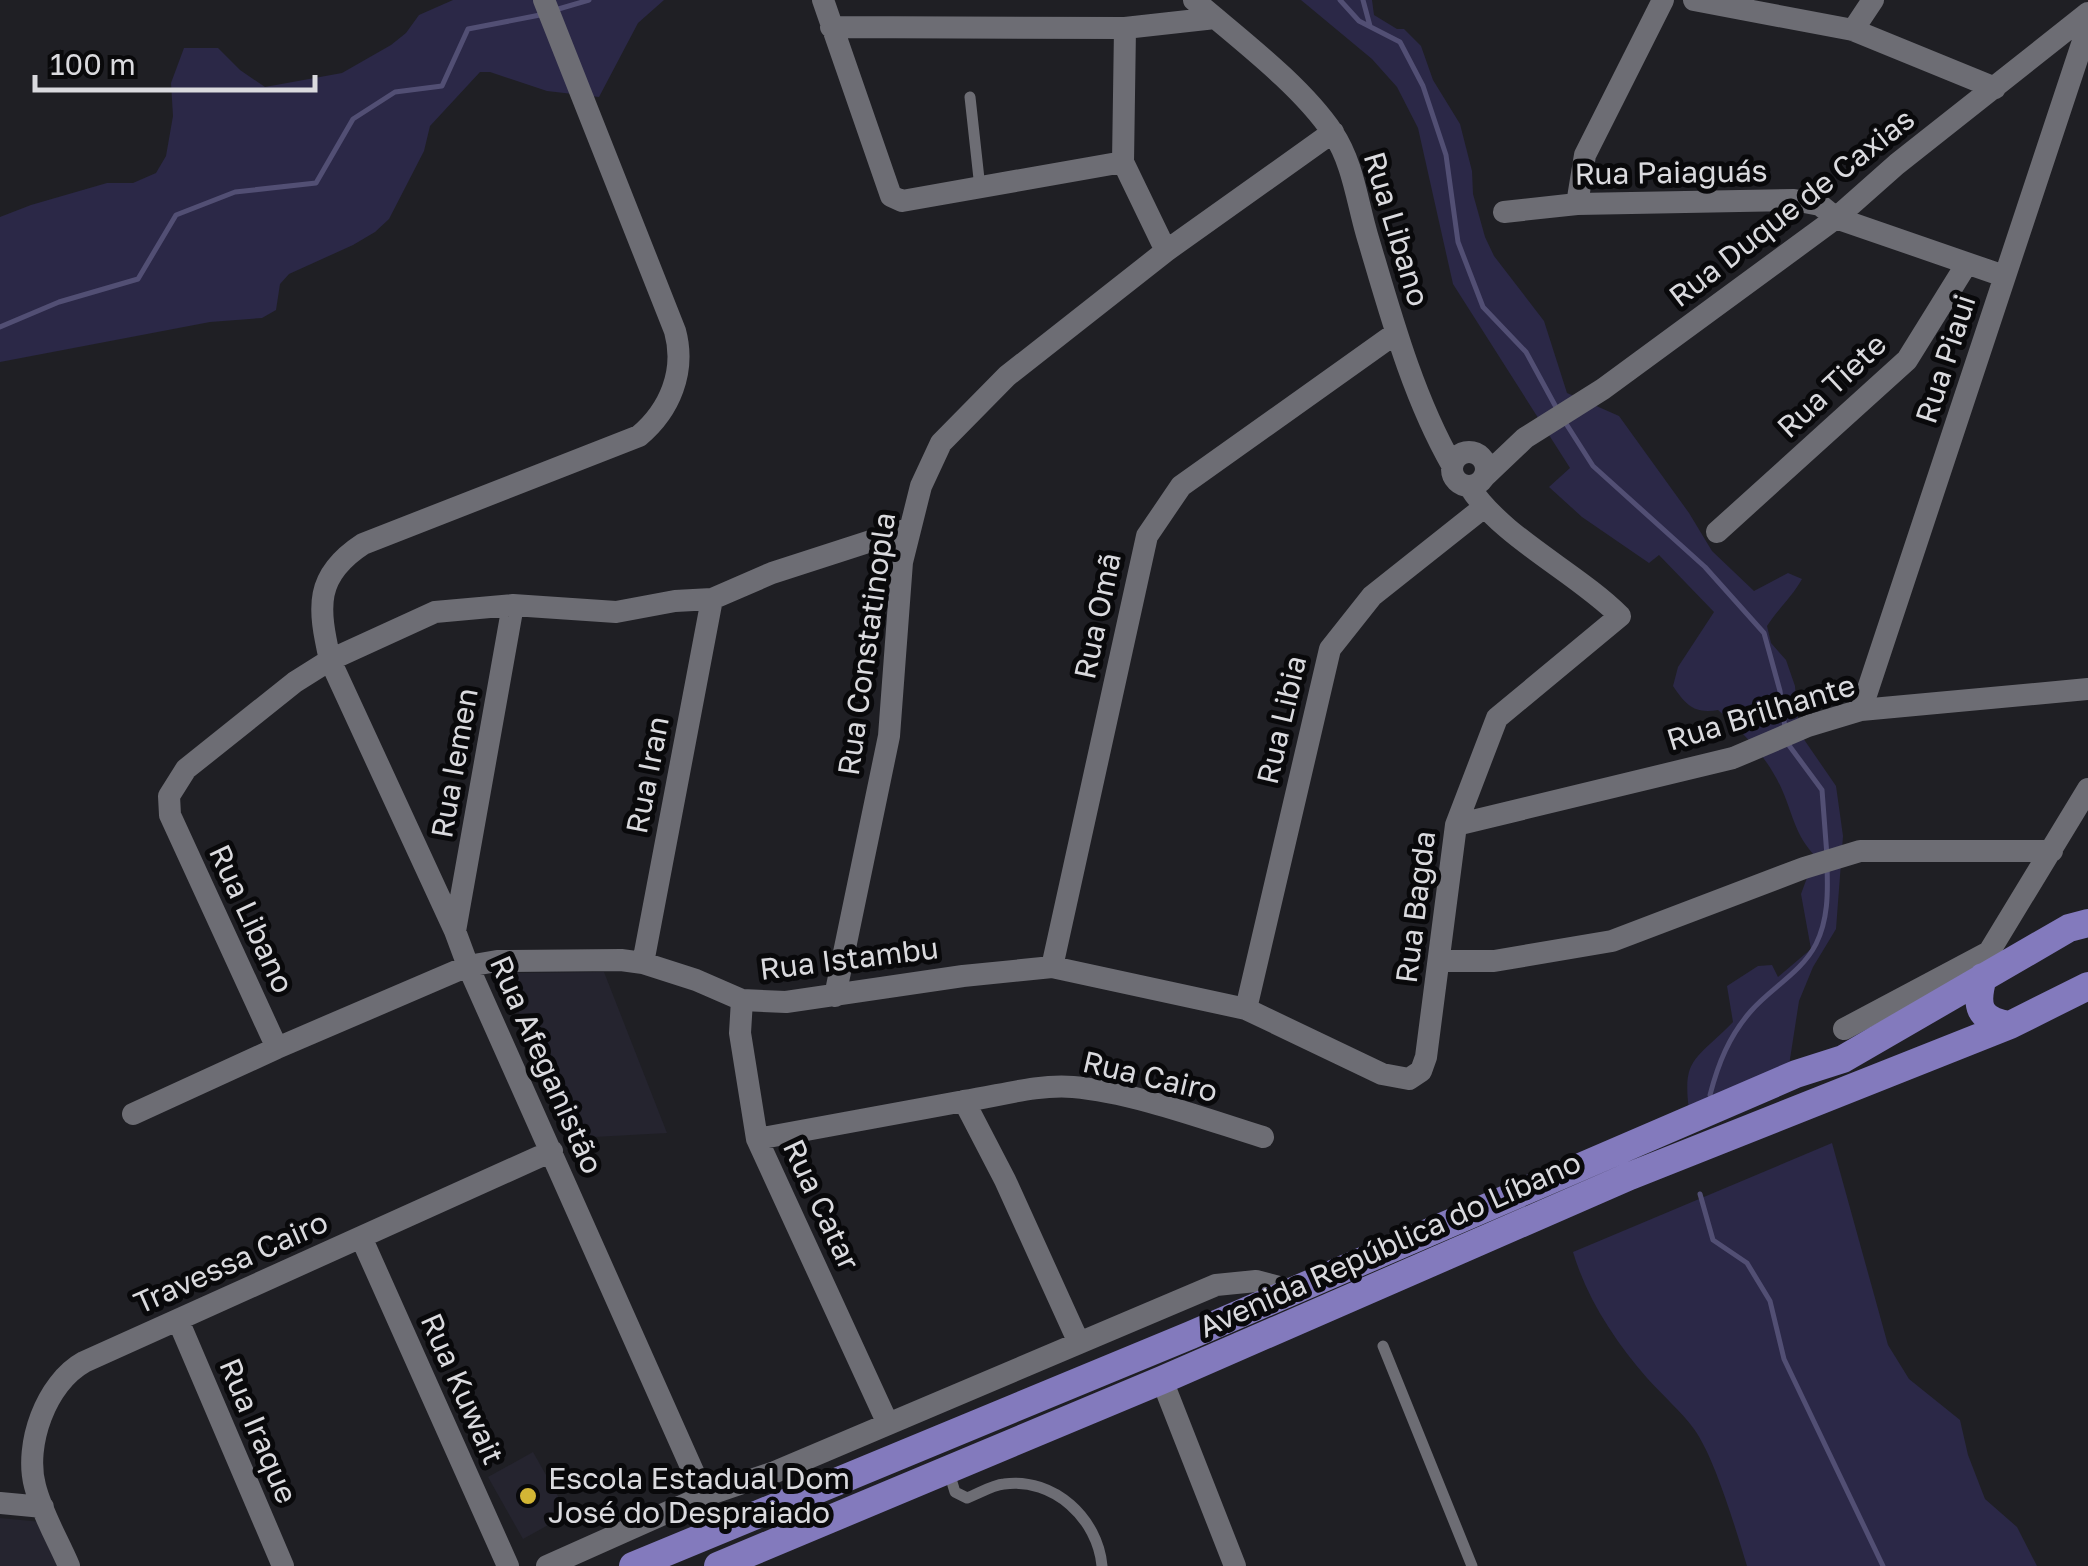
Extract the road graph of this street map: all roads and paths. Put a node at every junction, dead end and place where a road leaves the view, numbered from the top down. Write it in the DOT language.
graph roads {
  1 [pos="544,0"];
  2 [pos="823,0"];
  3 [pos="1194,0"];
  4 [pos="1663,0"];
  5 [pos="1694,0"];
  6 [pos="1873,0"];
  7 [pos="2088,14"];
  8 [pos="1214,18"];
  9 [pos="2088,26"];
  10 [pos="831,27"];
  11 [pos="1125,28"];
  12 [pos="1854,30"];
  13 [pos="1996,88"];
  14 [pos="970,98"];
  15 [pos="1332,132"];
  16 [pos="1124,162"];
  17 [pos="980,188"];
  18 [pos="1577,204"];
  19 [pos="1504,212"];
  20 [pos="1836,218"];
  21 [pos="1166,251"];
  22 [pos="1966,265"];
  23 [pos="2004,276"];
  24 [pos="1396,333"];
  25 [pos="1535,433"];
  26 [pos="1460,457"];
  27 [pos="1476,482"];
  28 [pos="1483,508"];
  29 [pos="908,529"];
  30 [pos="1717,532"];
  31 [pos="712,599"];
  32 [pos="513,605"];
  33 [pos="330,660"];
  34 [pos="2088,689"];
  35 [pos="1861,710"];
  36 [pos="2088,789"];
  37 [pos="1456,825"];
  38 [pos="2052,851"];
  39 [pos="2082,926"];
  40 [pos="455,931"];
  41 [pos="1440,961"];
  42 [pos="643,963"];
  43 [pos="1986,964"];
  44 [pos="468,966"];
  45 [pos="1052,967"];
  46 [pos="2088,986"];
  47 [pos="835,996"];
  48 [pos="742,1000"];
  49 [pos="1246,1009"];
  50 [pos="2010,1025"];
  51 [pos="1844,1030"];
  52 [pos="277,1048"];
  53 [pos="1409,1079"];
  54 [pos="964,1102"];
  55 [pos="134,1114"];
  56 [pos="1263,1137"];
  57 [pos="758,1140"];
  58 [pos="552,1151"];
  59 [pos="361,1236"];
  60 [pos="1294,1291"];
  61 [pos="178,1320"];
  62 [pos="1079,1343"];
  63 [pos="1382,1346"];
  64 [pos="1162,1380"];
  65 [pos="888,1424"];
  66 [pos="948,1469"];
  67 [pos="775,1472"];
  68 [pos="704,1496"];
  69 [pos="787,1500"];
  70 [pos="0,1503"];
  71 [pos="43,1507"];
  72 [pos="69,1566"];
  73 [pos="284,1566"];
  74 [pos="508,1566"];
  75 [pos="548,1566"];
  76 [pos="633,1566"];
  77 [pos="718,1566"];
  78 [pos="1102,1566"];
  79 [pos="1235,1566"];
  80 [pos="1472,1566"];
  1 -- 33 [label="street, Rua Afeganistão"];
  2 -- 10 [label="street"];
  3 -- 8 [label="street, Rua Libano"];
  4 -- 18 [label="street"];
  5 -- 12 [label="street"];
  6 -- 12 [label="street"];
  7 -- 13 [label="street, Rua Duque de Caxias"];
  8 -- 11 [label="street"];
  8 -- 15 [label="street, Rua Libano"];
  9 -- 23 [label="street, Rua Piaui"];
  10 -- 11 [label="street"];
  10 -- 17 [label="street"];
  11 -- 16 [label="street"];
  12 -- 13 [label="street"];
  13 -- 20 [label="street, Rua Duque de Caxias"];
  14 -- 17 [label="lane"];
  15 -- 21 [label="street, Rua Constatinopla"];
  15 -- 24 [label="street, Rua Libano"];
  16 -- 17 [label="street"];
  16 -- 21 [label="street"];
  18 -- 19 [label="street, Rua Paiaguás"];
  18 -- 20 [label="street, Rua Paiaguás"];
  20 -- 22 [label="street, Rua Paiaguás"];
  20 -- 25 [label="street, Rua Duque de Caxias"];
  21 -- 29 [label="street, Rua Constatinopla"];
  22 -- 23 [label="street, Rua Paiaguás"];
  22 -- 30 [label="street, Rua Tiete"];
  23 -- 35 [label="street, Rua Piaui"];
  24 -- 26 [label="street, Rua Libano"];
  24 -- 45 [label="street, Rua Omã"];
  25 -- 26 [label="street, Rua Duque de Caxias"];
  25 -- 27 [label="street, Rua Duque de Caxias"];
  26 -- 27 [label="street, Rua Libano"];
  27 -- 28 [label="street, Rua Libano"];
  28 -- 37 [label="street, Rua Bagda"];
  28 -- 49 [label="street, Rua Libia"];
  29 -- 31 [label="street"];
  29 -- 47 [label="street, Rua Constatinopla"];
  31 -- 32 [label="street"];
  31 -- 42 [label="street, Rua Iran"];
  32 -- 33 [label="street"];
  32 -- 40 [label="street, Rua Iemen"];
  33 -- 40 [label="street, Rua Afeganistão"];
  33 -- 52 [label="street, Rua Libano"];
  34 -- 35 [label="street, Rua Brilhante"];
  35 -- 37 [label="street, Rua Brilhante"];
  36 -- 38 [label="street"];
  37 -- 41 [label="street, Rua Bagda"];
  38 -- 41 [label="street"];
  38 -- 43 [label="street"];
  39 -- 43 [label="main road, Avenida República do Líbano"];
  40 -- 44 [label="street, Rua Afeganistão"];
  41 -- 53 [label="street, Rua Bagda"];
  42 -- 44 [label="street, Rua Istambu"];
  42 -- 48 [label="street, Rua Istambu"];
  43 -- 50 [label="main road"];
  43 -- 51 [label="street"];
  43 -- 60 [label="main road, Avenida República do Líbano"];
  44 -- 52 [label="street, Rua Istambu"];
  44 -- 58 [label="street, Rua Afeganistão"];
  45 -- 47 [label="street, Rua Istambu"];
  45 -- 49 [label="street, Rua Istambu"];
  46 -- 50 [label="main road, Avenida República do Líbano"];
  47 -- 48 [label="street, Rua Istambu"];
  48 -- 57 [label="street, Rua Catar"];
  49 -- 53 [label="street, Rua Istambu"];
  50 -- 64 [label="main road, Avenida República do Líbano"];
  52 -- 55 [label="street, Rua Istambu"];
  54 -- 56 [label="street, Rua Cairo"];
  54 -- 57 [label="street"];
  54 -- 62 [label="street"];
  57 -- 65 [label="street, Rua Catar"];
  58 -- 59 [label="street, Travessa Cairo"];
  58 -- 68 [label="street, Rua Afeganistão"];
  59 -- 61 [label="street, Travessa Cairo"];
  59 -- 74 [label="street, Rua Kuwait"];
  60 -- 62 [label="street, Avenida República do Líbano"];
  60 -- 69 [label="main road, Avenida República do Líbano"];
  61 -- 71 [label="street, Travessa Cairo"];
  61 -- 73 [label="street, Rua Iraque"];
  62 -- 65 [label="street, Avenida República do Líbano"];
  63 -- 80 [label="lane"];
  64 -- 66 [label="main road, Avenida República do Líbano"];
  64 -- 79 [label="street"];
  65 -- 67 [label="street, Avenida República do Líbano"];
  66 -- 77 [label="main road, Avenida República do Líbano"];
  66 -- 78 [label="lane"];
  67 -- 68 [label="street, Avenida República do Líbano"];
  67 -- 69 [label="street"];
  68 -- 75 [label="street, Avenida República do Líbano"];
  69 -- 76 [label="main road, Avenida República do Líbano"];
  70 -- 71 [label="street"];
  71 -- 72 [label="street, Travessa Cairo"];
}
